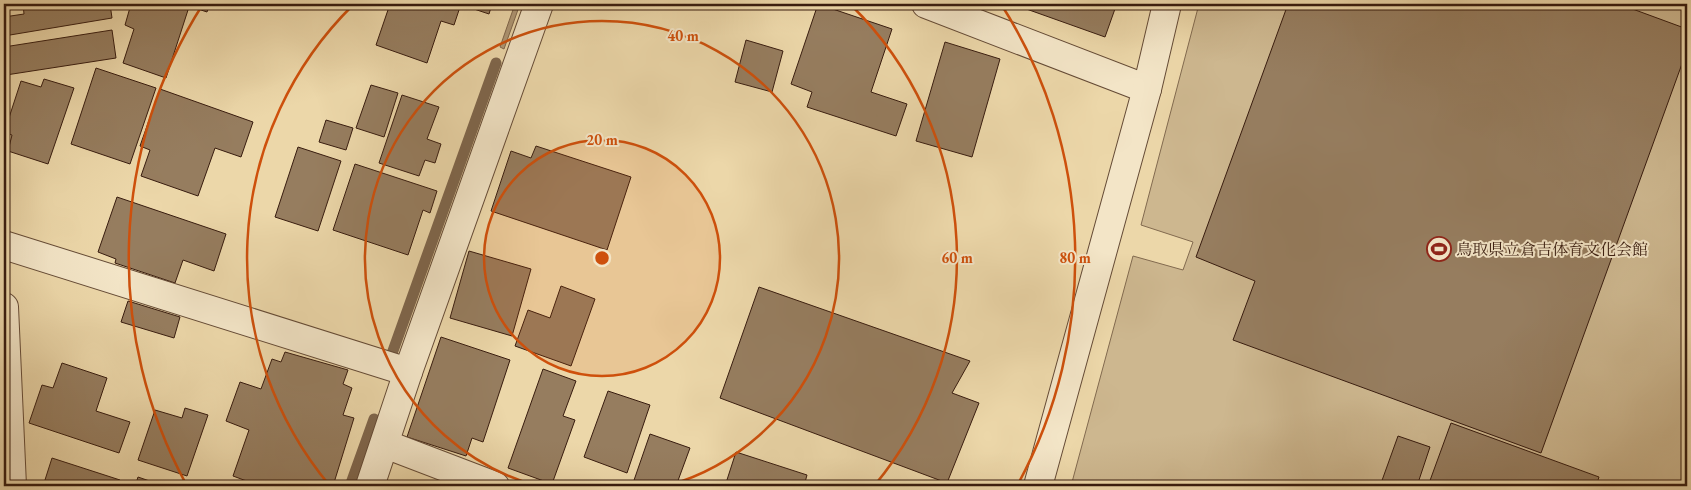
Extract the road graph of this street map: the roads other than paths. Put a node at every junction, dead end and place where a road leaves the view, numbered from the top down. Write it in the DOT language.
graph roads {
  1 [pos="539,4"];
  2 [pos="926,4"];
  3 [pos="1167,4"];
  4 [pos="1146,89"];
  5 [pos="4,245"];
  6 [pos="4,306"];
  7 [pos="4,312"];
  8 [pos="408,372"];
  9 [pos="385,444"];
  10 [pos="12,486"];
  11 [pos="370,486"];
  12 [pos="495,486"];
  13 [pos="1038,486"];
  1 -- 8 [label="street"];
  2 -- 4 [label="street"];
  3 -- 4 [label="street"];
  4 -- 13 [label="street"];
  5 -- 8 [label="street"];
  6 -- 7 [label="street"];
  7 -- 10 [label="street"];
  8 -- 9 [label="street"];
  9 -- 11 [label="street"];
  9 -- 12 [label="street"];
}
